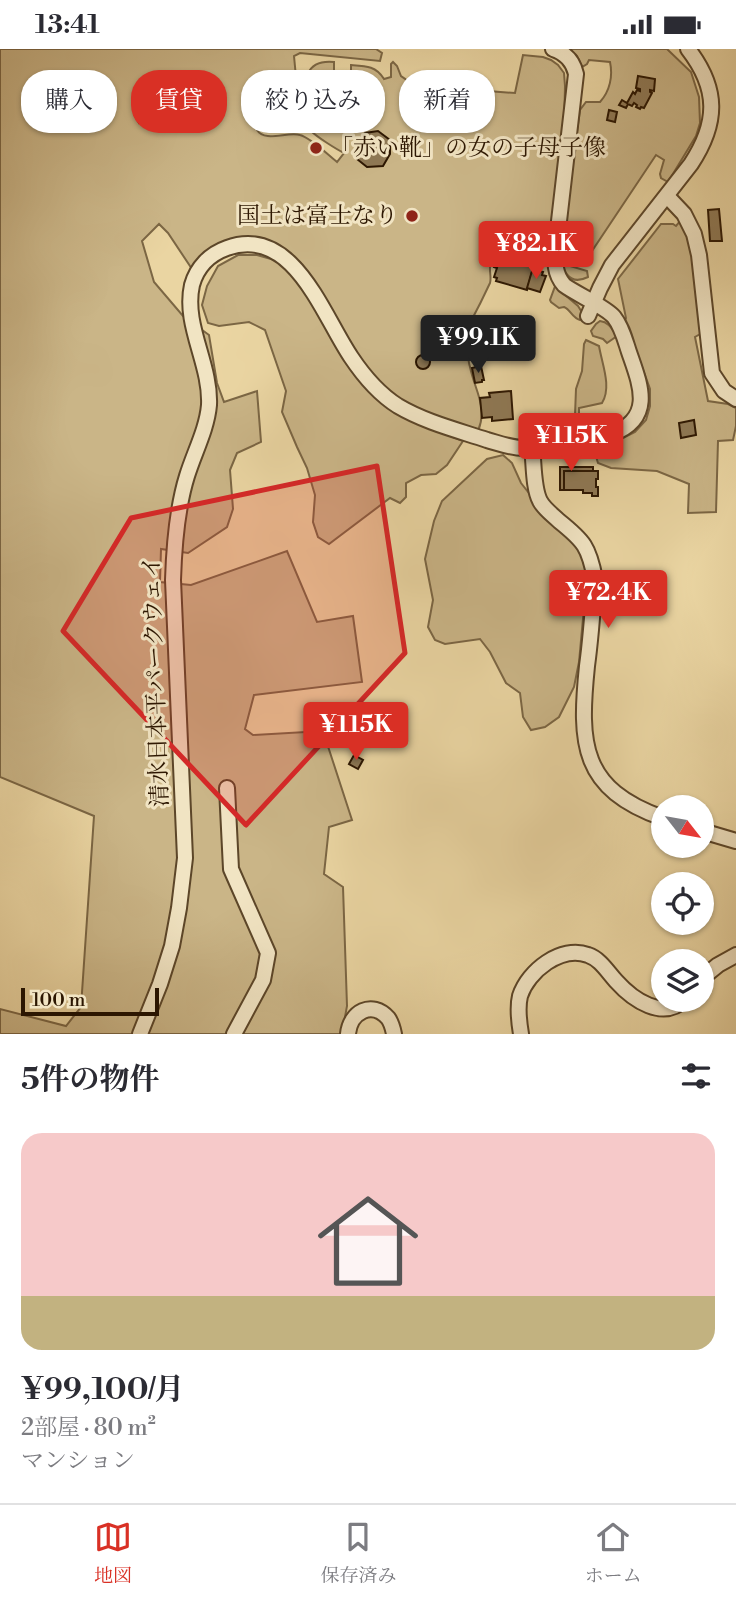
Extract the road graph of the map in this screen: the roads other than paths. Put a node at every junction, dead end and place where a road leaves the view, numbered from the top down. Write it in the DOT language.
graph roads {
  1 [pos="553,49"];
  2 [pos="688,49"];
  3 [pos="667,196"];
  4 [pos="591,310"];
  5 [pos="736,399"];
  6 [pos="532,447"];
  7 [pos="227,788"];
  8 [pos="651,813"];
  9 [pos="714,835"];
  10 [pos="736,841"];
  11 [pos="736,955"];
  12 [pos="714,968"];
  13 [pos="651,1005"];
  14 [pos="139,1034"];
  15 [pos="234,1034"];
  16 [pos="348,1034"];
  17 [pos="394,1034"];
  18 [pos="521,1034"];
  1 -- 4 [label="street"];
  2 -- 3 [label="street"];
  3 -- 4 [label="street"];
  3 -- 5 [label="street"];
  4 -- 6 [label="street"];
  6 -- 8 [label="street"];
  6 -- 14 [label="street, 清水日本平パークウェイ"];
  7 -- 15 [label="street"];
  9 -- 10 [label="street"];
  11 -- 12 [label="street"];
  13 -- 18 [label="street"];
  16 -- 17 [label="street"];
}
